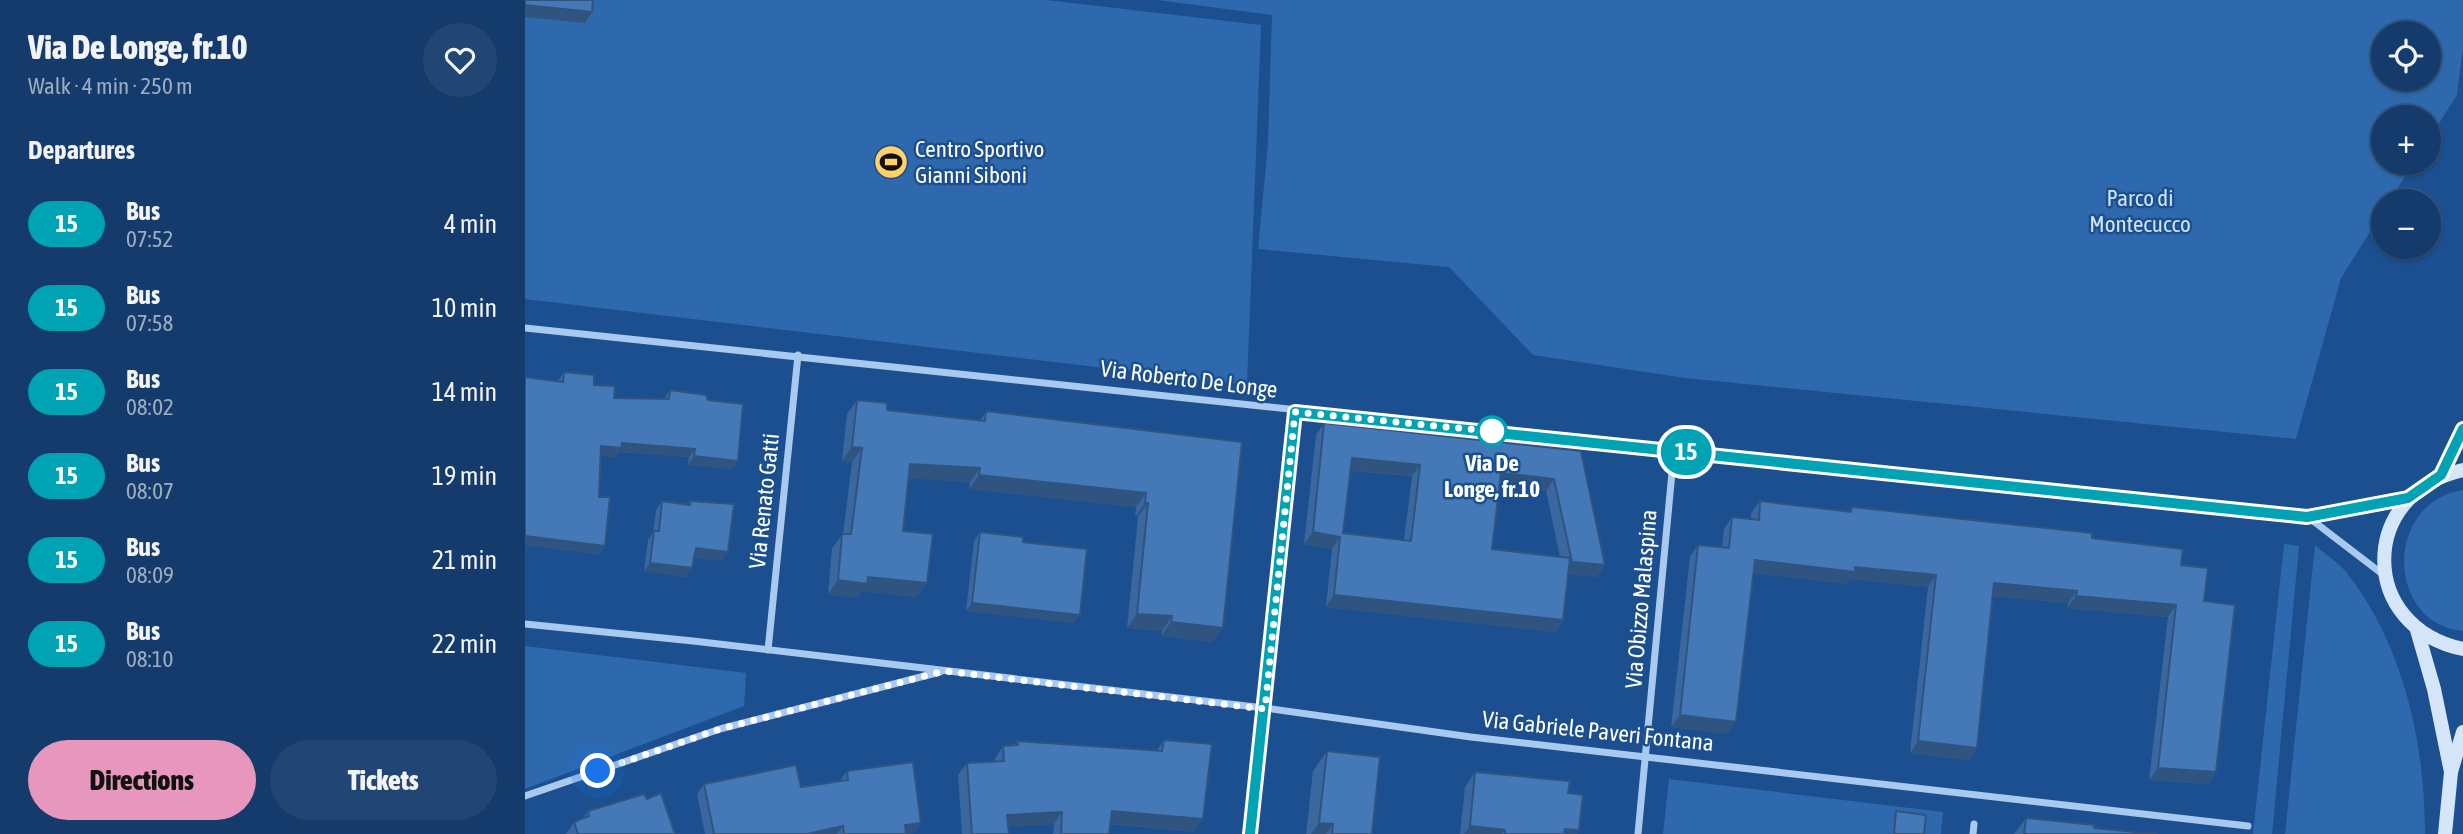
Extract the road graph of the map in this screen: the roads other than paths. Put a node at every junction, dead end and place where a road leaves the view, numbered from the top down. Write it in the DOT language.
graph roads {
  1 [pos="525,328"];
  2 [pos="798,355"];
  3 [pos="1295,412"];
  4 [pos="2463,429"];
  5 [pos="1674,451"];
  6 [pos="2463,470"];
  7 [pos="2441,475"];
  8 [pos="2408,498"];
  9 [pos="2307,517"];
  10 [pos="2385,576"];
  11 [pos="525,624"];
  12 [pos="2417,630"];
  13 [pos="2463,649"];
  14 [pos="768,650"];
  15 [pos="944,671"];
  16 [pos="1265,709"];
  17 [pos="2463,732"];
  18 [pos="1646,755"];
  19 [pos="2451,772"];
  20 [pos="525,796"];
  21 [pos="1974,824"];
  22 [pos="2248,827"];
  23 [pos="1250,834"];
  24 [pos="1638,834"];
  25 [pos="1973,834"];
  26 [pos="2445,834"];
  1 -- 2 [label="street, Via Roberto De Longe"];
  2 -- 3 [label="street, Via Roberto De Longe"];
  2 -- 14 [label="street, Via Renato Gatti"];
  3 -- 5 [label="street, Via Roberto De Longe"];
  3 -- 16 [label="street"];
  4 -- 7 [label="main road"];
  5 -- 9 [label="street, Via Roberto De Longe"];
  5 -- 18 [label="street, Via Obizzo Malaspina"];
  6 -- 7 [label="main road"];
  7 -- 8 [label="main road"];
  8 -- 9 [label="street"];
  8 -- 10 [label="main road"];
  9 -- 10 [label="street"];
  10 -- 12 [label="main road"];
  11 -- 14 [label="street, Via Gabriele Paveri Fontana"];
  12 -- 13 [label="main road"];
  12 -- 19 [label="main road"];
  14 -- 15 [label="street, Via Gabriele Paveri Fontana"];
  15 -- 16 [label="street, Via Gabriele Paveri Fontana"];
  15 -- 20 [label="street, Via Gabriele Paveri Fontana"];
  16 -- 18 [label="street, Via Gabriele Paveri Fontana"];
  16 -- 23 [label="street"];
  17 -- 19 [label="main road"];
  18 -- 22 [label="street, Via Gabriele Paveri Fontana"];
  18 -- 24 [label="street, Via Obizzo Malaspina"];
  19 -- 26 [label="main road"];
  21 -- 25 [label="street"];
}
